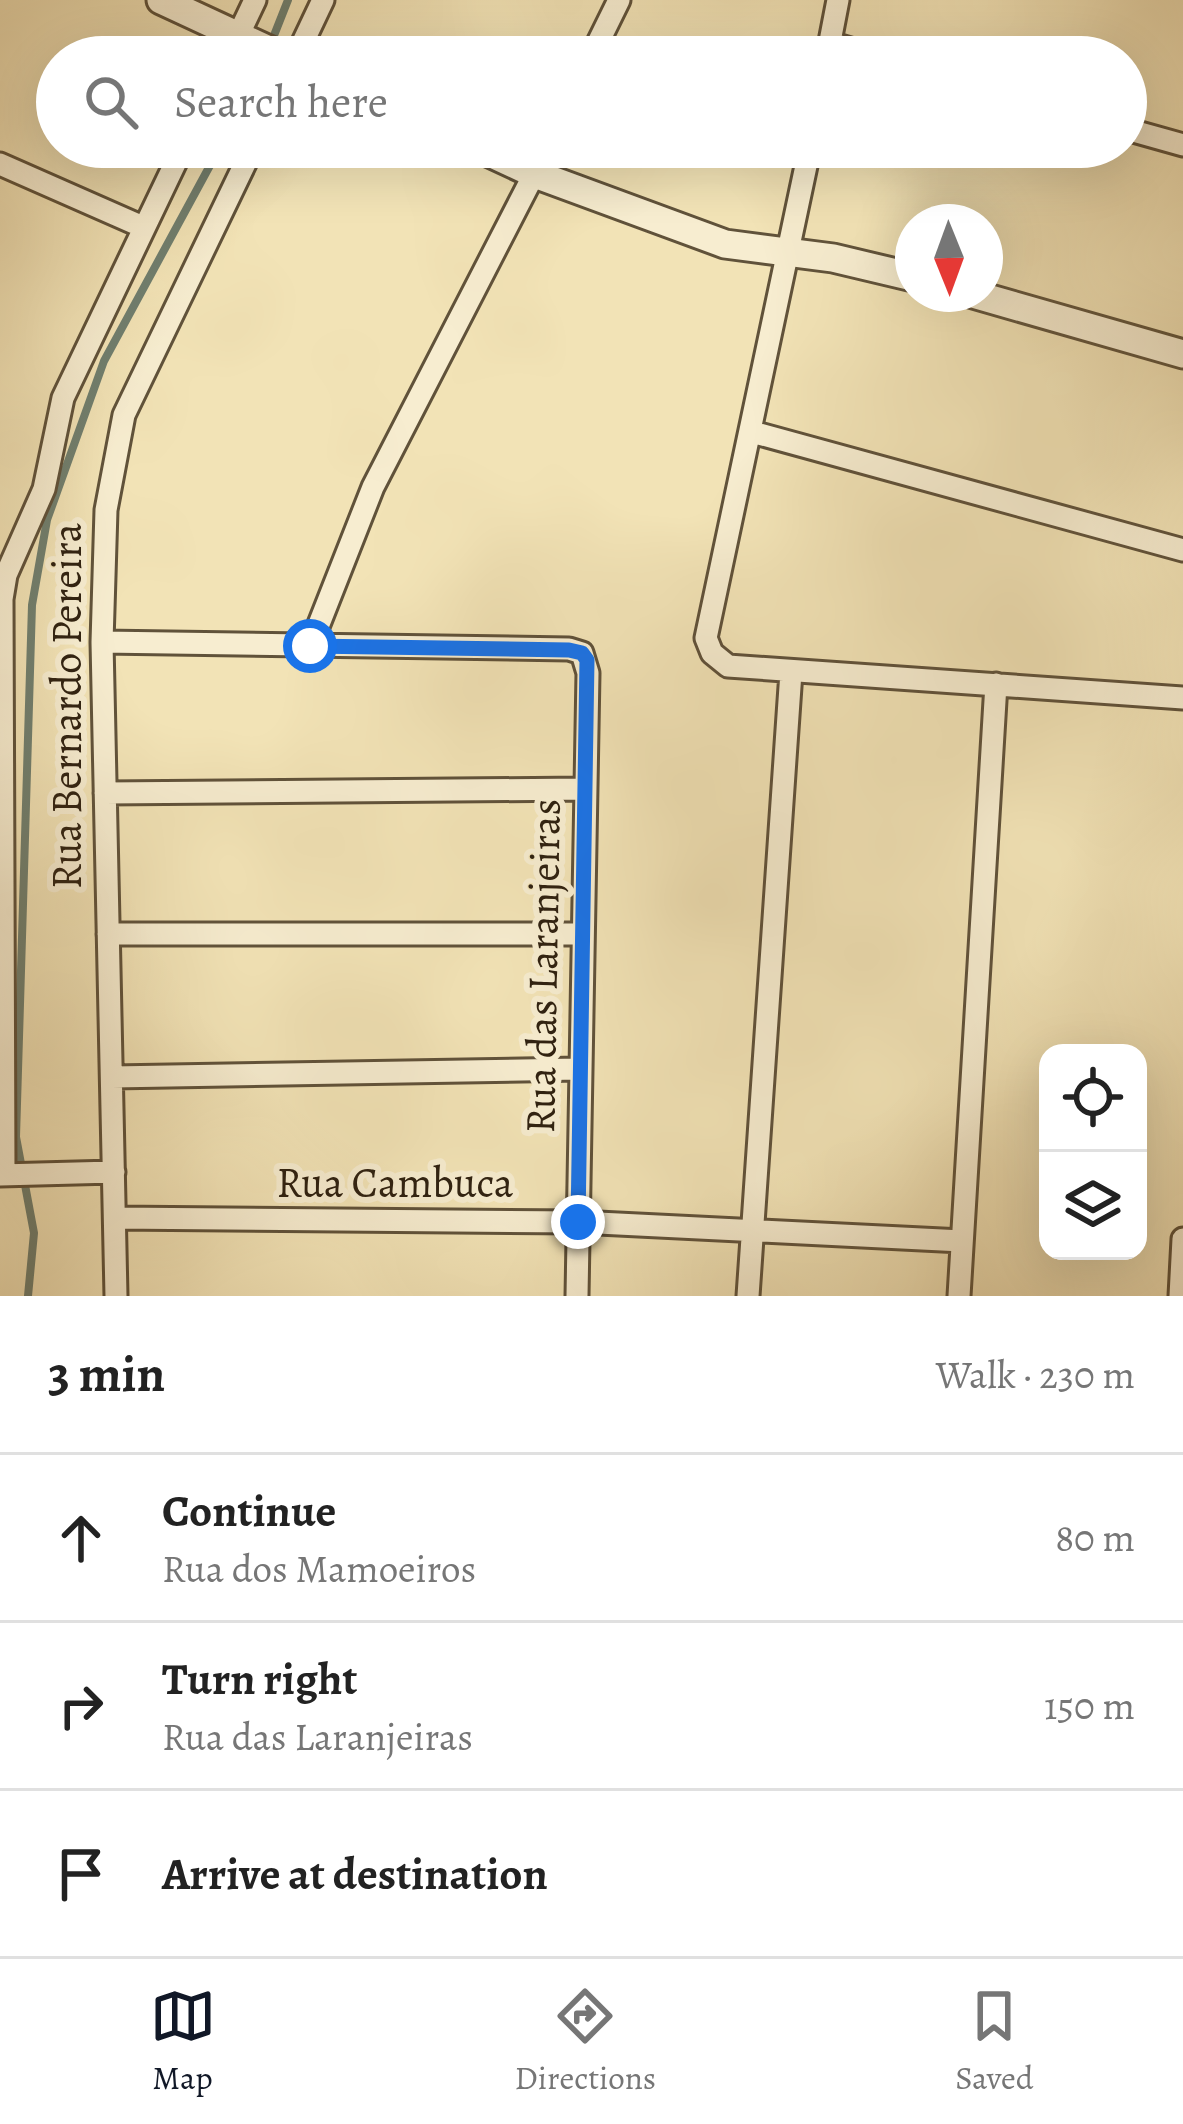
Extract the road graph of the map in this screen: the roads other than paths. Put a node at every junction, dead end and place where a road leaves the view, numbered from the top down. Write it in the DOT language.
graph roads {
  1 [pos="161,0"];
  2 [pos="255,0"];
  3 [pos="323,0"];
  4 [pos="619,0"];
  5 [pos="838,0"];
  6 [pos="223,36"];
  7 [pos="243,36"];
  8 [pos="306,36"];
  9 [pos="601,36"];
  10 [pos="832,36"];
  11 [pos="1147,135"];
  12 [pos="1183,145"];
  13 [pos="0,164"];
  14 [pos="172,168"];
  15 [pos="243,168"];
  16 [pos="522,168"];
  17 [pos="538,168"];
  18 [pos="806,168"];
  19 [pos="535,174"];
  20 [pos="143,227"];
  21 [pos="789,252"];
  22 [pos="895,273"];
  23 [pos="1003,303"];
  24 [pos="1183,354"];
  25 [pos="752,432"];
  26 [pos="1183,550"];
  27 [pos="102,642"];
  28 [pos="310,646"];
  29 [pos="791,671"];
  30 [pos="996,684"];
  31 [pos="1183,698"];
  32 [pos="584,789"];
  33 [pos="105,794"];
  34 [pos="109,934"];
  35 [pos="582,934"];
  36 [pos="579,1070"];
  37 [pos="112,1077"];
  38 [pos="114,1172"];
  39 [pos="6,1174"];
  40 [pos="115,1218"];
  41 [pos="578,1222"];
  42 [pos="751,1231"];
  43 [pos="1183,1239"];
  44 [pos="962,1241"];
  45 [pos="116,1296"];
  46 [pos="578,1296"];
  47 [pos="748,1296"];
  48 [pos="959,1296"];
  49 [pos="1180,1296"];
  1 -- 6 [label="street"];
  2 -- 7 [label="street"];
  3 -- 8 [label="street"];
  4 -- 9 [label="street"];
  5 -- 10 [label="street"];
  11 -- 12 [label="street"];
  13 -- 20 [label="street"];
  14 -- 20 [label="street"];
  15 -- 27 [label="street, Rua Bernardo Pereira"];
  16 -- 19 [label="street"];
  17 -- 19 [label="street"];
  18 -- 21 [label="street"];
  19 -- 21 [label="street"];
  19 -- 28 [label="street"];
  20 -- 39 [label="street"];
  21 -- 22 [label="street"];
  21 -- 25 [label="street"];
  23 -- 24 [label="street"];
  25 -- 26 [label="street"];
  25 -- 29 [label="street"];
  27 -- 28 [label="street"];
  27 -- 33 [label="street, Rua Bernardo Pereira"];
  28 -- 32 [label="street, Rua das Laranjeiras"];
  29 -- 30 [label="street"];
  29 -- 42 [label="street"];
  30 -- 31 [label="street"];
  30 -- 44 [label="street"];
  32 -- 33 [label="street"];
  32 -- 35 [label="street, Rua das Laranjeiras"];
  33 -- 34 [label="street, Rua Bernardo Pereira"];
  34 -- 35 [label="street"];
  34 -- 37 [label="street, Rua Bernardo Pereira"];
  35 -- 36 [label="street, Rua das Laranjeiras"];
  36 -- 37 [label="street"];
  36 -- 41 [label="street, Rua das Laranjeiras"];
  37 -- 38 [label="street, Rua Bernardo Pereira"];
  38 -- 39 [label="street"];
  38 -- 40 [label="street, Rua Bernardo Pereira"];
  40 -- 41 [label="street, Rua Cambuca"];
  40 -- 45 [label="street, Rua Bernardo Pereira"];
  41 -- 42 [label="street, Rua Cambuca"];
  41 -- 46 [label="street, Rua das Laranjeiras"];
  42 -- 44 [label="street, Rua Cambuca"];
  42 -- 47 [label="street"];
  43 -- 49 [label="street"];
  44 -- 48 [label="street"];
}
